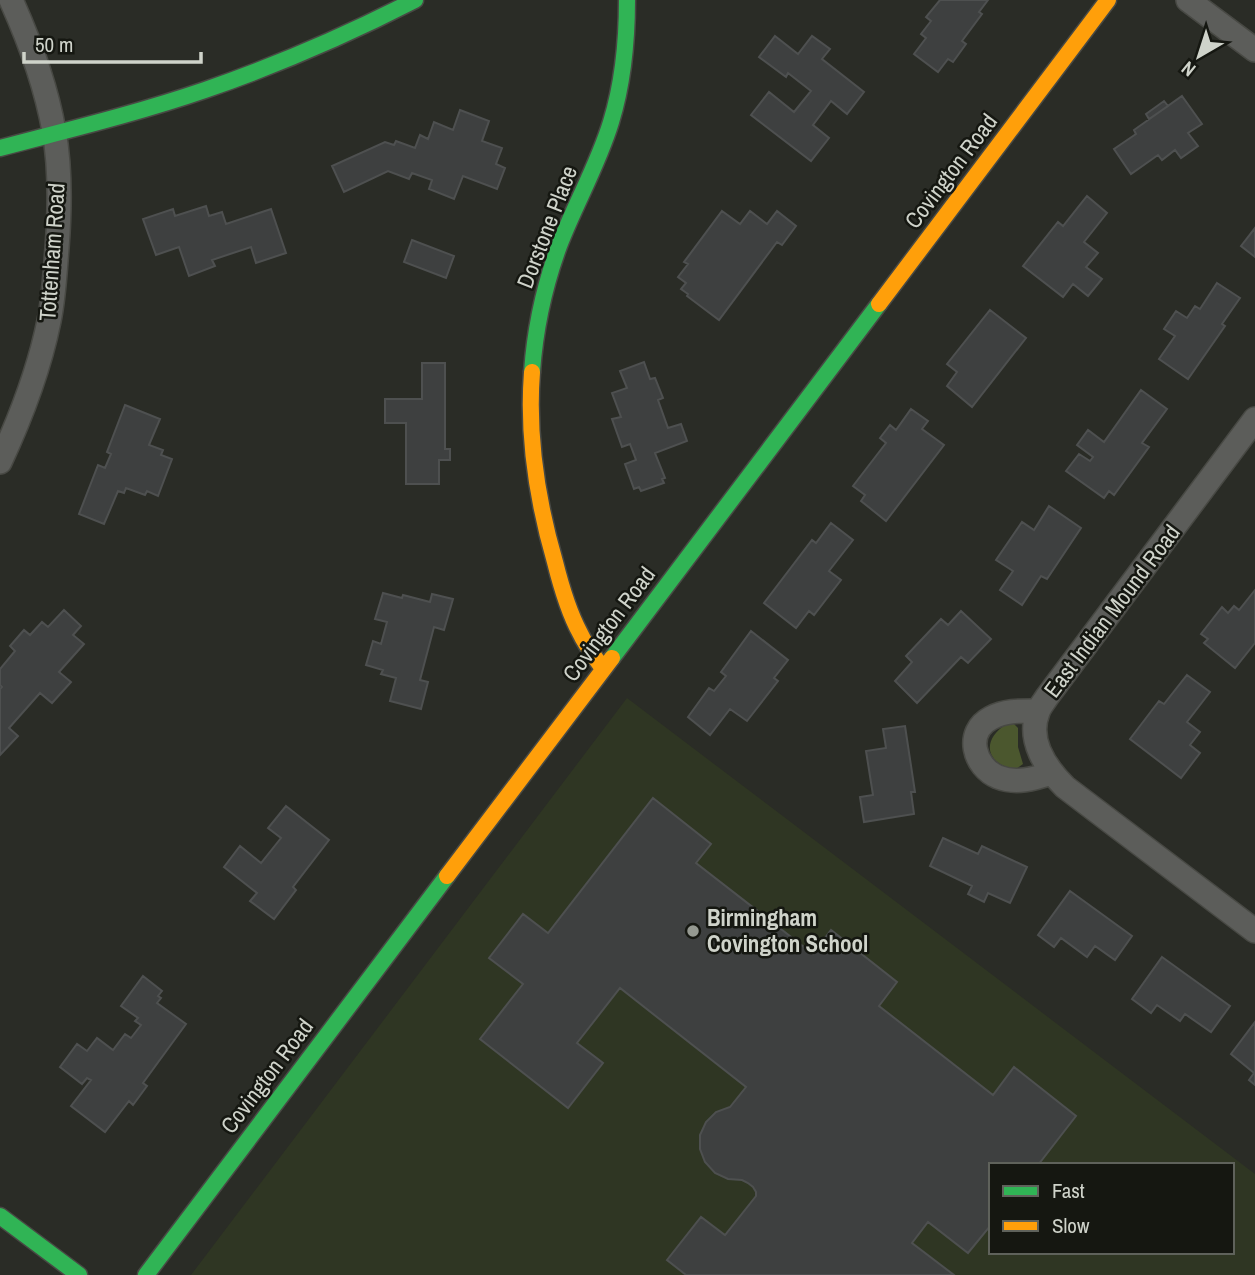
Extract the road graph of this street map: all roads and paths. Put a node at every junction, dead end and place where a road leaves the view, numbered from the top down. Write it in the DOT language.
graph roads {
  1 [pos="11,0"];
  2 [pos="415,0"];
  3 [pos="627,0"];
  4 [pos="1108,0"];
  5 [pos="1188,0"];
  6 [pos="1255,50"];
  7 [pos="54,133"];
  8 [pos="0,148"];
  9 [pos="1255,419"];
  10 [pos="0,462"];
  11 [pos="603,669"];
  12 [pos="1038,711"];
  13 [pos="1051,773"];
  14 [pos="1255,931"];
  15 [pos="0,1216"];
  16 [pos="79,1275"];
  17 [pos="146,1275"];
  1 -- 7 [label="street, Tottenham Road"];
  2 -- 7 [label="street"];
  3 -- 11 [label="street, Dorstone Place"];
  4 -- 11 [label="street, Covington Road"];
  5 -- 6 [label="street"];
  7 -- 8 [label="street"];
  7 -- 10 [label="street, Tottenham Road"];
  9 -- 12 [label="street, East Indian Mound Road"];
  11 -- 17 [label="street, Covington Road"];
  12 -- 13 [label="street, East Indian Mound Road"];
  12 -- 13 [label="street"];
  13 -- 14 [label="street, East Indian Mound Road"];
  15 -- 16 [label="street"];
}
